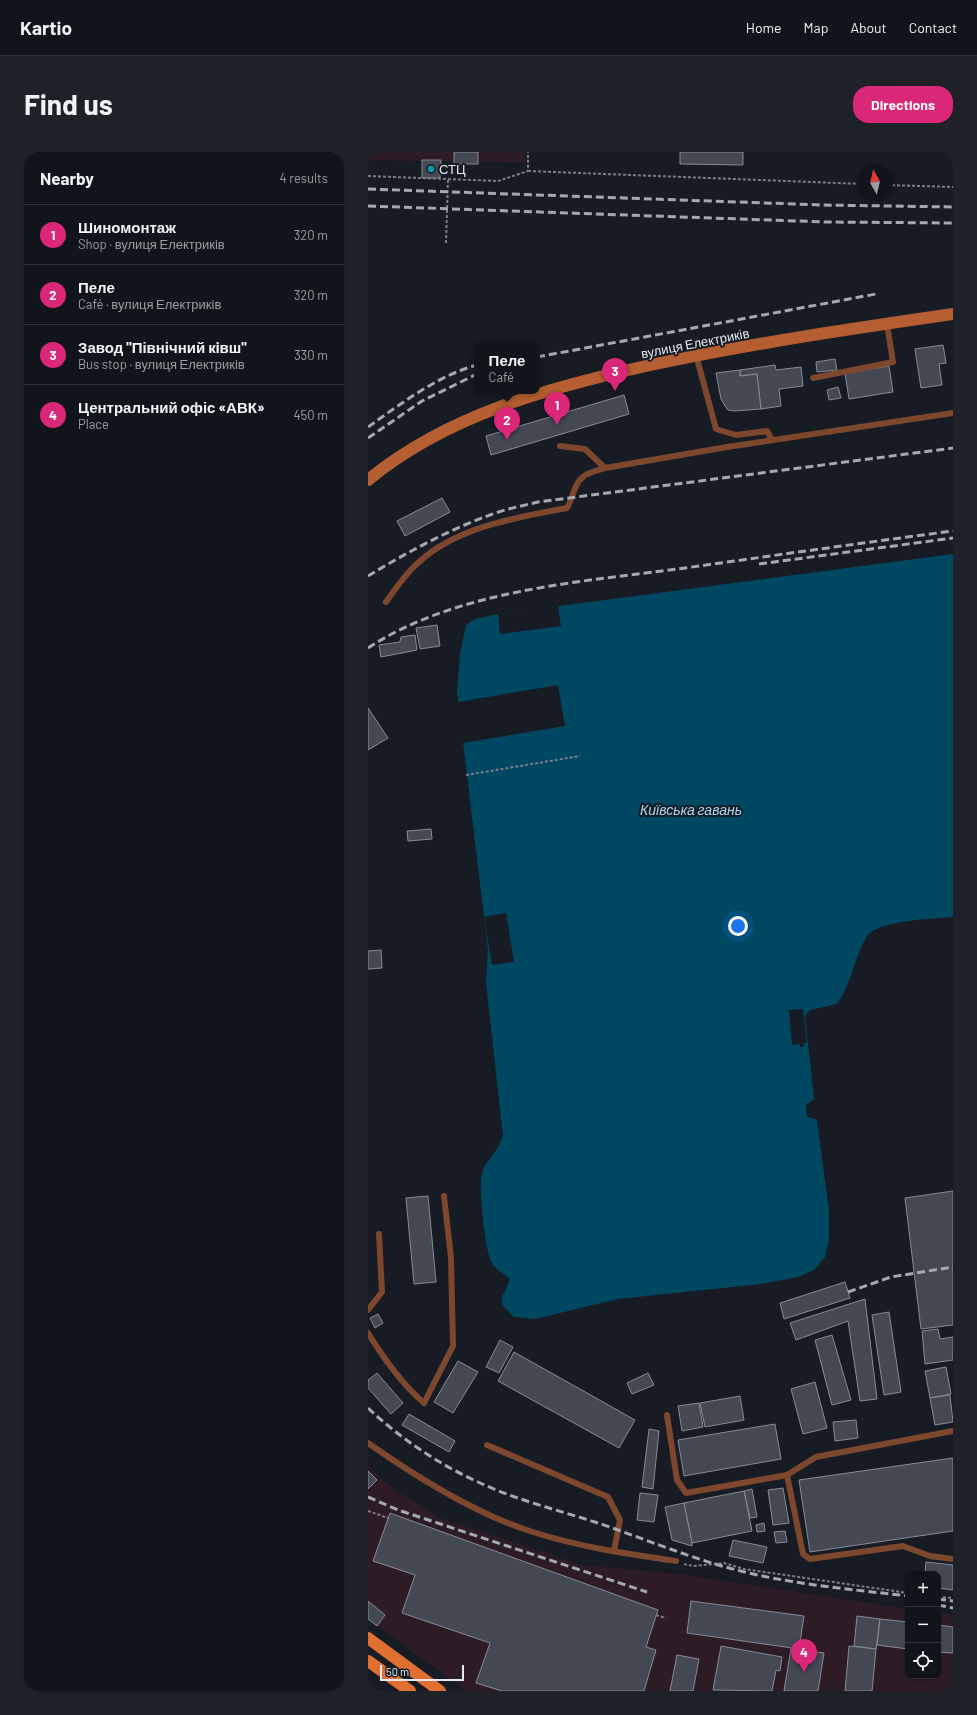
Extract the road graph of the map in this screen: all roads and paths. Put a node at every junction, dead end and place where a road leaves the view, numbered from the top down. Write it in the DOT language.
graph roads {
  1 [pos="528,152"];
  2 [pos="528,171"];
  3 [pos="368,176"];
  4 [pos="448,179"];
  5 [pos="857,184"];
  6 [pos="893,185"];
  7 [pos="953,187"];
  8 [pos="446,243"];
  9 [pos="953,314"];
  10 [pos="887,324"];
  11 [pos="696,355"];
  12 [pos="813,378"];
  13 [pos="540,393"];
  14 [pos="537,394"];
  15 [pos="953,414"];
  16 [pos="772,440"];
  17 [pos="560,446"];
  18 [pos="606,468"];
  19 [pos="368,480"];
  20 [pos="386,602"];
  21 [pos="580,756"];
  22 [pos="466,775"];
  23 [pos="444,1196"];
  24 [pos="379,1234"];
  25 [pos="368,1310"];
  26 [pos="368,1333"];
  27 [pos="667,1416"];
  28 [pos="953,1431"];
  29 [pos="368,1443"];
  30 [pos="487,1445"];
  31 [pos="787,1475"];
  32 [pos="368,1511"];
  33 [pos="388,1518"];
  34 [pos="614,1551"];
  35 [pos="953,1559"];
  36 [pos="676,1561"];
  37 [pos="905,1593"];
  38 [pos="941,1596"];
  39 [pos="953,1598"];
  40 [pos="656,1615"];
  41 [pos="666,1618"];
  42 [pos="368,1638"];
  43 [pos="368,1661"];
  44 [pos="410,1691"];
  45 [pos="440,1691"];
  1 -- 2 [label="path"];
  2 -- 4 [label="path"];
  2 -- 5 [label="path"];
  3 -- 4 [label="path"];
  4 -- 8 [label="path"];
  6 -- 7 [label="path"];
  9 -- 10 [label="street, вулиця Електриків"];
  10 -- 11 [label="street, вулиця Електриків"];
  10 -- 12 [label="lane"];
  11 -- 13 [label="street, вулиця Електриків"];
  11 -- 16 [label="lane"];
  14 -- 19 [label="street, вулиця Електриків"];
  15 -- 16 [label="lane"];
  16 -- 18 [label="lane"];
  17 -- 18 [label="lane"];
  18 -- 20 [label="lane"];
  21 -- 22 [label="path"];
  23 -- 26 [label="lane"];
  24 -- 25 [label="lane"];
  27 -- 31 [label="lane"];
  28 -- 31 [label="lane"];
  29 -- 34 [label="lane"];
  30 -- 34 [label="lane"];
  31 -- 35 [label="lane"];
  32 -- 33 [label="path"];
  34 -- 36 [label="lane"];
  36 -- 37 [label="path"];
  38 -- 39 [label="path"];
  40 -- 41 [label="path"];
  42 -- 45 [label="main road"];
  43 -- 44 [label="main road"];
}
